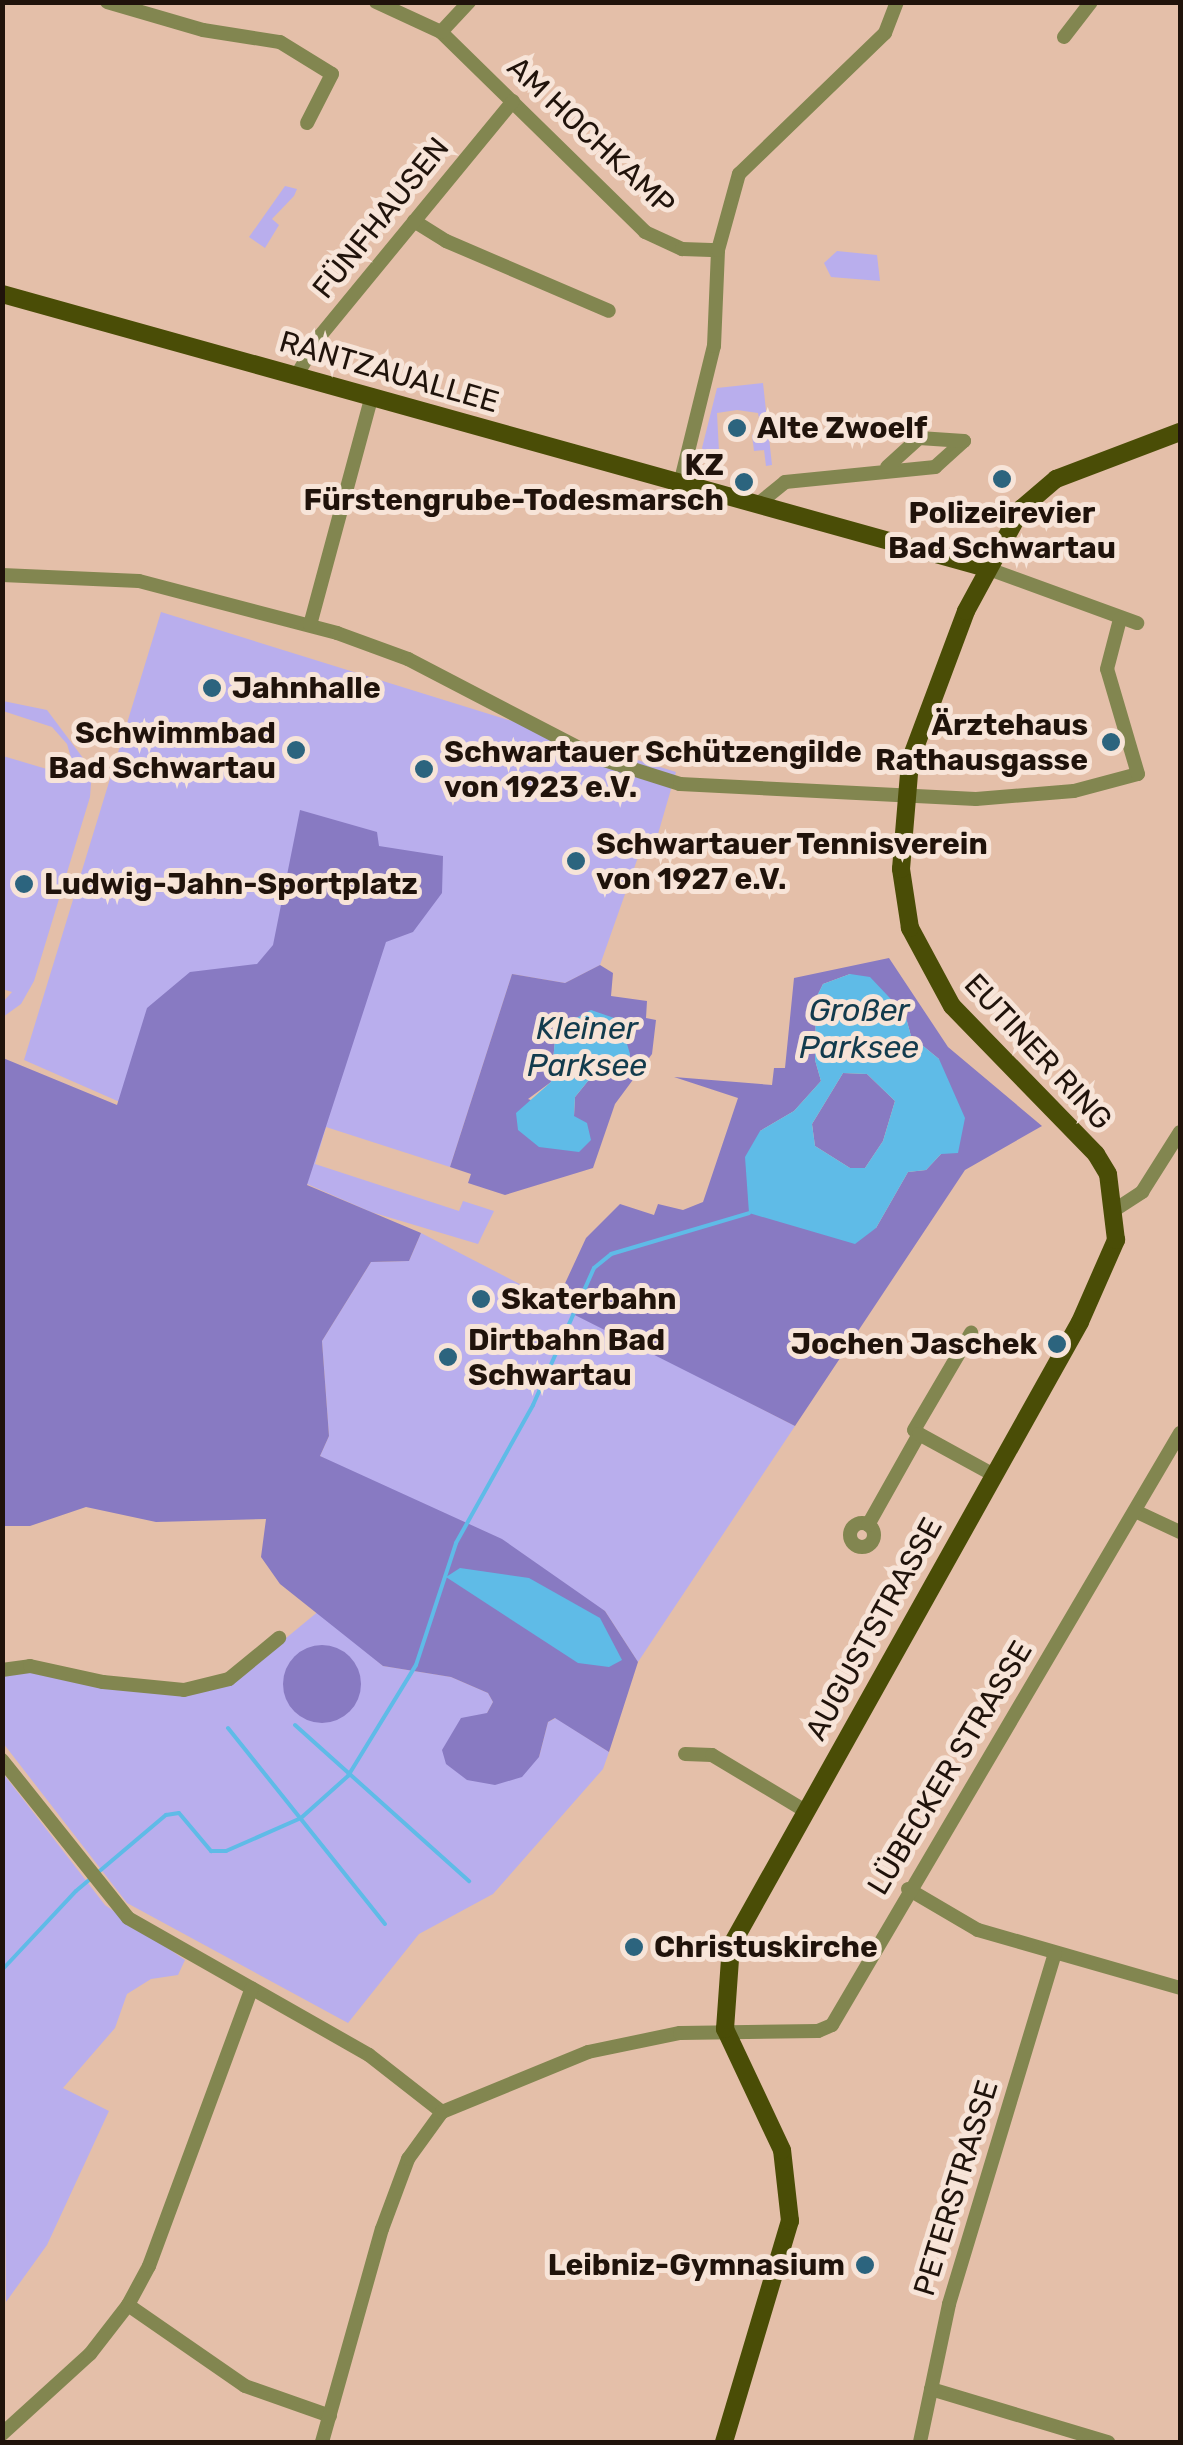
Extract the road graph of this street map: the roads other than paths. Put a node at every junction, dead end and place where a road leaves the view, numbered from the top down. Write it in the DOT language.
graph roads {
  1 [pos="107,2"];
  2 [pos="376,2"];
  3 [pos="469,2"];
  4 [pos="897,2"];
  5 [pos="1091,2"];
  6 [pos="440,32"];
  7 [pos="1064,37"];
  8 [pos="513,101"];
  9 [pos="307,123"];
  10 [pos="414,220"];
  11 [pos="718,250"];
  12 [pos="2,294"];
  13 [pos="609,311"];
  14 [pos="298,373"];
  15 [pos="372,396"];
  16 [pos="1180,414"];
  17 [pos="1178,437"];
  18 [pos="887,467"];
  19 [pos="680,484"];
  20 [pos="758,504"];
  21 [pos="986,568"];
  22 [pos="2,575"];
  23 [pos="1120,618"];
  24 [pos="1136,623"];
  25 [pos="310,625"];
  26 [pos="906,796"];
  27 [pos="1180,1132"];
  28 [pos="1108,1174"];
  29 [pos="1113,1211"];
  30 [pos="971,1333"];
  31 [pos="919,1434"];
  32 [pos="1180,1434"];
  33 [pos="992,1474"];
  34 [pos="1135,1511"];
  35 [pos="868,1525"];
  36 [pos="1180,1532"];
  37 [pos="279,1638"];
  38 [pos="2,1670"];
  39 [pos="685,1754"];
  40 [pos="2,1760"];
  41 [pos="804,1810"];
  42 [pos="908,1889"];
  43 [pos="1055,1953"];
  44 [pos="252,1988"];
  45 [pos="1180,1988"];
  46 [pos="725,2029"];
  47 [pos="442,2112"];
  48 [pos="128,2306"];
  49 [pos="931,2389"];
  50 [pos="330,2416"];
  51 [pos="2,2434"];
  52 [pos="322,2442"];
  53 [pos="724,2442"];
  54 [pos="920,2442"];
  55 [pos="1108,2442"];
  1 -- 9 [label="street"];
  2 -- 6 [label="street, AM HOCHKAMP"];
  3 -- 6 [label="street"];
  4 -- 11 [label="street"];
  5 -- 7 [label="street"];
  6 -- 8 [label="street, AM HOCHKAMP"];
  8 -- 10 [label="street, FÜNFHAUSEN"];
  8 -- 11 [label="street, AM HOCHKAMP"];
  10 -- 13 [label="street"];
  10 -- 14 [label="street, FÜNFHAUSEN"];
  11 -- 19 [label="street"];
  12 -- 14 [label="main road, RANTZAUALLEE"];
  14 -- 15 [label="main road, RANTZAUALLEE"];
  15 -- 19 [label="main road, RANTZAUALLEE"];
  15 -- 25 [label="street"];
  16 -- 17 [label="main road, EUTINER RING"];
  17 -- 21 [label="main road, EUTINER RING"];
  18 -- 18 [label="street"];
  18 -- 20 [label="street"];
  19 -- 20 [label="main road, RANTZAUALLEE"];
  20 -- 21 [label="main road, RANTZAUALLEE"];
  21 -- 23 [label="street"];
  21 -- 26 [label="main road, EUTINER RING"];
  22 -- 25 [label="street"];
  23 -- 24 [label="street"];
  23 -- 26 [label="street"];
  25 -- 26 [label="street"];
  26 -- 28 [label="main road, EUTINER RING"];
  27 -- 29 [label="street"];
  28 -- 29 [label="main road, AUGUSTSTRASSE"];
  29 -- 33 [label="main road, AUGUSTSTRASSE"];
  30 -- 31 [label="street, AUGUSTSTRASSE"];
  31 -- 33 [label="street"];
  31 -- 35 [label="street, AUGUSTSTRASSE"];
  32 -- 34 [label="street, LÜBECKER STRASSE"];
  33 -- 41 [label="main road, AUGUSTSTRASSE"];
  34 -- 36 [label="street"];
  34 -- 42 [label="street, LÜBECKER STRASSE"];
  37 -- 38 [label="street"];
  39 -- 41 [label="street"];
  40 -- 44 [label="street"];
  41 -- 46 [label="main road, AUGUSTSTRASSE"];
  42 -- 43 [label="street"];
  42 -- 46 [label="street, LÜBECKER STRASSE"];
  43 -- 45 [label="street"];
  43 -- 49 [label="street, PETERSTRASSE"];
  44 -- 47 [label="street"];
  44 -- 48 [label="street"];
  46 -- 47 [label="street"];
  46 -- 53 [label="main road"];
  47 -- 50 [label="street"];
  48 -- 50 [label="street"];
  48 -- 51 [label="street"];
  49 -- 54 [label="street, PETERSTRASSE"];
  49 -- 55 [label="street"];
  50 -- 52 [label="street"];
}
